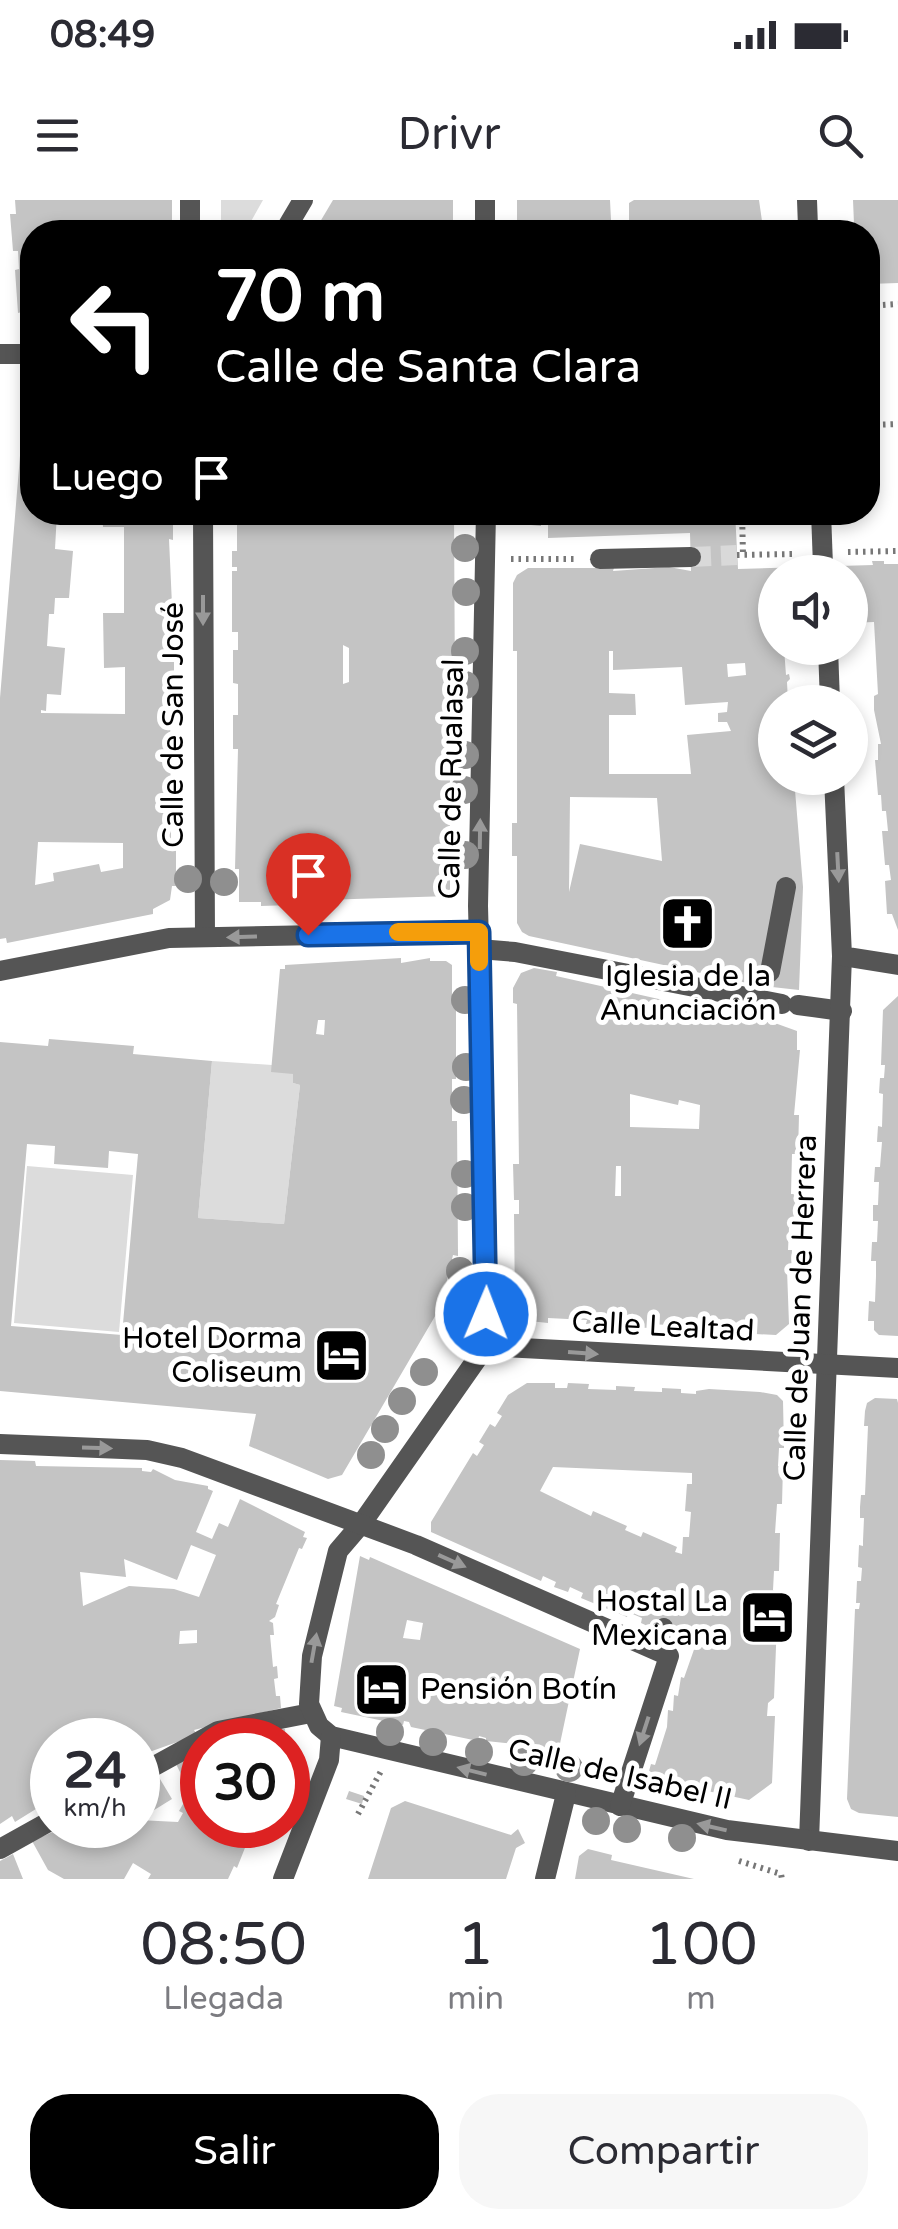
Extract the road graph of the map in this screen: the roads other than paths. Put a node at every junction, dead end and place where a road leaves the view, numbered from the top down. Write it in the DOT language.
graph roads {
  1 [pos="202,525"];
  2 [pos="486,525"];
  3 [pos="821,525"];
  4 [pos="823,555"];
  5 [pos="690,556"];
  6 [pos="600,559"];
  7 [pos="835,795"];
  8 [pos="786,887"];
  9 [pos="204,938"];
  10 [pos="479,941"];
  11 [pos="842,956"];
  12 [pos="898,966"];
  13 [pos="0,971"];
  14 [pos="776,994"];
  15 [pos="842,1011"];
  16 [pos="486,1346"];
  17 [pos="828,1364"];
  18 [pos="898,1368"];
  19 [pos="0,1444"];
  20 [pos="362,1523"];
  21 [pos="664,1627"];
  22 [pos="664,1654"];
  23 [pos="311,1713"];
  24 [pos="332,1736"];
  25 [pos="160,1763"];
  26 [pos="566,1794"];
  27 [pos="620,1806"];
  28 [pos="30,1832"];
  29 [pos="809,1841"];
  30 [pos="0,1848"];
  31 [pos="898,1851"];
  32 [pos="283,1879"];
  33 [pos="545,1879"];
  1 -- 9 [label="street, Calle de San José, one-way"];
  10 -- 2 [label="street, Calle de Rualasal, one-way"];
  3 -- 4 [label="street"];
  5 -- 6 [label="street"];
  7 -- 11 [label="street, Calle de Juan de Herrera, one-way"];
  8 -- 14 [label="street"];
  10 -- 9 [label="street, one-way"];
  9 -- 13 [label="street"];
  10 -- 14 [label="street"];
  10 -- 16 [label="street, Calle de Rualasal"];
  11 -- 12 [label="street"];
  11 -- 15 [label="street, Calle de Juan de Herrera"];
  14 -- 15 [label="street"];
  15 -- 17 [label="street, Calle de Juan de Herrera"];
  16 -- 17 [label="street, Calle Lealtad, one-way"];
  16 -- 20 [label="street"];
  17 -- 18 [label="street, Calle Lealtad"];
  17 -- 29 [label="street, Calle de Juan de Herrera"];
  19 -- 20 [label="street, one-way"];
  20 -- 22 [label="street, one-way"];
  23 -- 20 [label="street, one-way"];
  21 -- 22 [label="lane"];
  22 -- 27 [label="street, one-way"];
  23 -- 24 [label="street"];
  23 -- 25 [label="street"];
  26 -- 24 [label="street, Calle de Isabel II, one-way"];
  24 -- 32 [label="street"];
  26 -- 27 [label="street, Calle de Isabel II"];
  26 -- 33 [label="street"];
  29 -- 27 [label="street, Calle de Isabel II, one-way"];
  28 -- 30 [label="street"];
  29 -- 31 [label="street, Calle de Isabel II"];
}
